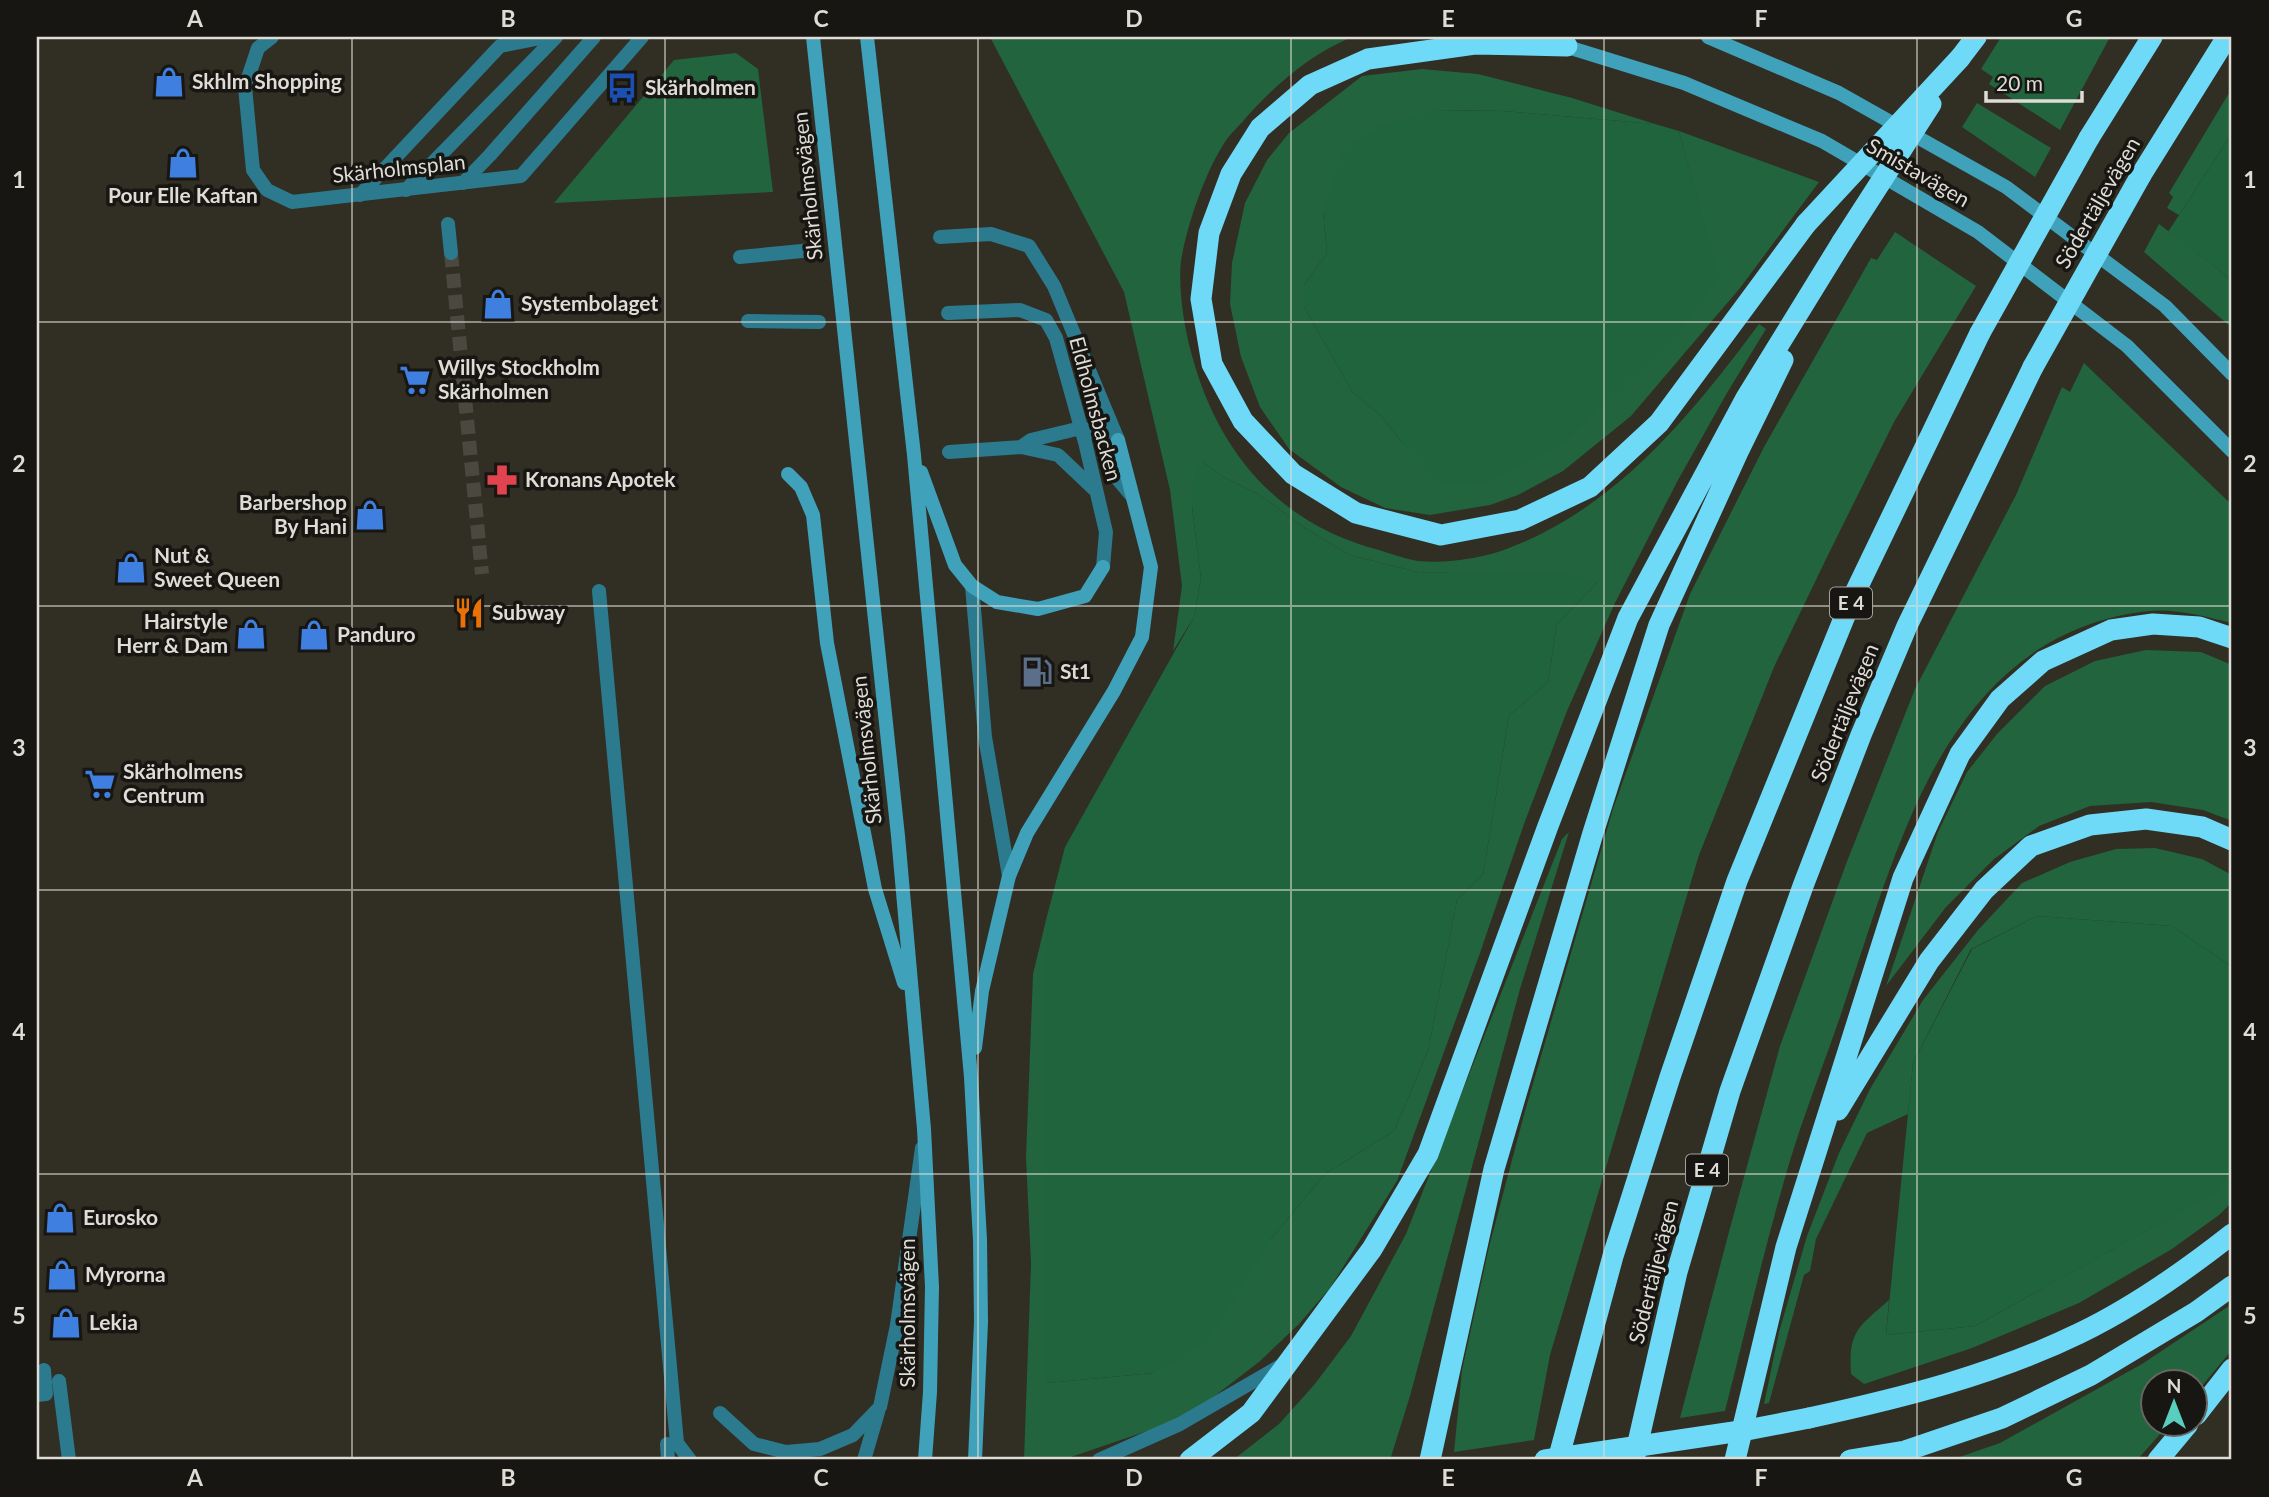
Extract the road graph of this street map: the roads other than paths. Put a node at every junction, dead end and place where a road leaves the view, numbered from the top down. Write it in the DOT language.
graph roads {
  1 [pos="272,37"];
  2 [pos="546,37"];
  3 [pos="556,37"];
  4 [pos="594,37"];
  5 [pos="642,37"];
  6 [pos="813,37"];
  7 [pos="867,37"];
  8 [pos="1522,37"];
  9 [pos="1708,37"];
  10 [pos="1976,37"];
  11 [pos="2152,37"];
  12 [pos="2227,37"];
  13 [pos="1567,46"];
  14 [pos="1960,58"];
  15 [pos="463,183"];
  16 [pos="406,190"];
  17 [pos="360,195"];
  18 [pos="448,224"];
  19 [pos="940,237"];
  20 [pos="1842,242"];
  21 [pos="812,250"];
  22 [pos="451,253"];
  23 [pos="740,257"];
  24 [pos="948,313"];
  25 [pos="748,321"];
  26 [pos="819,322"];
  27 [pos="2232,374"];
  28 [pos="1081,428"];
  29 [pos="1118,440"];
  30 [pos="1021,447"];
  31 [pos="2232,451"];
  32 [pos="949,452"];
  33 [pos="914,454"];
  34 [pos="788,474"];
  35 [pos="1097,492"];
  36 [pos="1132,496"];
  37 [pos="1103,567"];
  38 [pos="972,586"];
  39 [pos="599,591"];
  40 [pos="2232,638"];
  41 [pos="2232,840"];
  42 [pos="1009,876"];
  43 [pos="913,1011"];
  44 [pos="971,1077"];
  45 [pos="924,1129"];
  46 [pos="1821,1139"];
  47 [pos="2232,1234"];
  48 [pos="2232,1286"];
  49 [pos="1293,1359"];
  50 [pos="2232,1369"];
  51 [pos="44,1370"];
  52 [pos="59,1381"];
  53 [pos="37,1395"];
  54 [pos="2210,1397"];
  55 [pos="880,1407"];
  56 [pos="720,1413"];
  57 [pos="2176,1438"];
  58 [pos="672,1444"];
  59 [pos="69,1460"];
  60 [pos="668,1460"];
  61 [pos="690,1460"];
  62 [pos="864,1460"];
  63 [pos="925,1460"];
  64 [pos="975,1460"];
  65 [pos="1099,1460"];
  66 [pos="1190,1460"];
  67 [pos="1430,1460"];
  68 [pos="1545,1460"];
  69 [pos="1558,1460"];
  70 [pos="1634,1460"];
  71 [pos="1735,1460"];
  72 [pos="1850,1460"];
  73 [pos="2158,1460"];
  1 -- 17 [label="street, Skärholmsplan"];
  2 -- 17 [label="street"];
  3 -- 16 [label="street"];
  4 -- 15 [label="street"];
  5 -- 15 [label="street, Skärholmsplan"];
  6 -- 43 [label="main road, Skärholmsvägen"];
  7 -- 33 [label="main road"];
  8 -- 13 [label="main road, Smistavägen"];
  9 -- 27 [label="main road, Smistavägen"];
  10 -- 14 [label="highway"];
  11 -- 69 [label="highway, Södertäljevägen / E 4, bridge"];
  12 -- 70 [label="highway, Södertäljevägen / E 4, bridge"];
  13 -- 14 [label="highway, bridge"];
  13 -- 31 [label="main road, Smistavägen"];
  14 -- 20 [label="highway, bridge"];
  15 -- 16 [label="street, Skärholmsplan"];
  16 -- 17 [label="street, Skärholmsplan"];
  18 -- 22 [label="street"];
  19 -- 29 [label="street, Eldholmsbacken"];
  20 -- 49 [label="highway"];
  20 -- 67 [label="highway"];
  21 -- 23 [label="street"];
  24 -- 28 [label="street, Eldholmsbacken"];
  25 -- 26 [label="street"];
  28 -- 30 [label="street"];
  28 -- 35 [label="street, Eldholmsbacken"];
  28 -- 36 [label="street"];
  29 -- 36 [label="main road"];
  30 -- 32 [label="street"];
  30 -- 35 [label="street"];
  33 -- 38 [label="main road"];
  33 -- 44 [label="main road"];
  34 -- 43 [label="main road"];
  35 -- 37 [label="street, Eldholmsbacken"];
  36 -- 42 [label="main road"];
  37 -- 38 [label="main road"];
  38 -- 42 [label="street"];
  39 -- 58 [label="street"];
  40 -- 46 [label="highway"];
  41 -- 46 [label="highway"];
  42 -- 44 [label="main road"];
  43 -- 45 [label="main road, Skärholmsvägen"];
  44 -- 64 [label="main road"];
  45 -- 55 [label="street"];
  45 -- 63 [label="main road, Skärholmsvägen"];
  46 -- 71 [label="highway"];
  47 -- 68 [label="highway, bridge"];
  48 -- 72 [label="highway"];
  49 -- 65 [label="street"];
  49 -- 66 [label="highway"];
  50 -- 54 [label="highway"];
  51 -- 53 [label="street"];
  52 -- 59 [label="street"];
  55 -- 56 [label="street"];
  55 -- 62 [label="street"];
  57 -- 73 [label="highway"];
  58 -- 60 [label="street"];
  58 -- 61 [label="street"];
}
